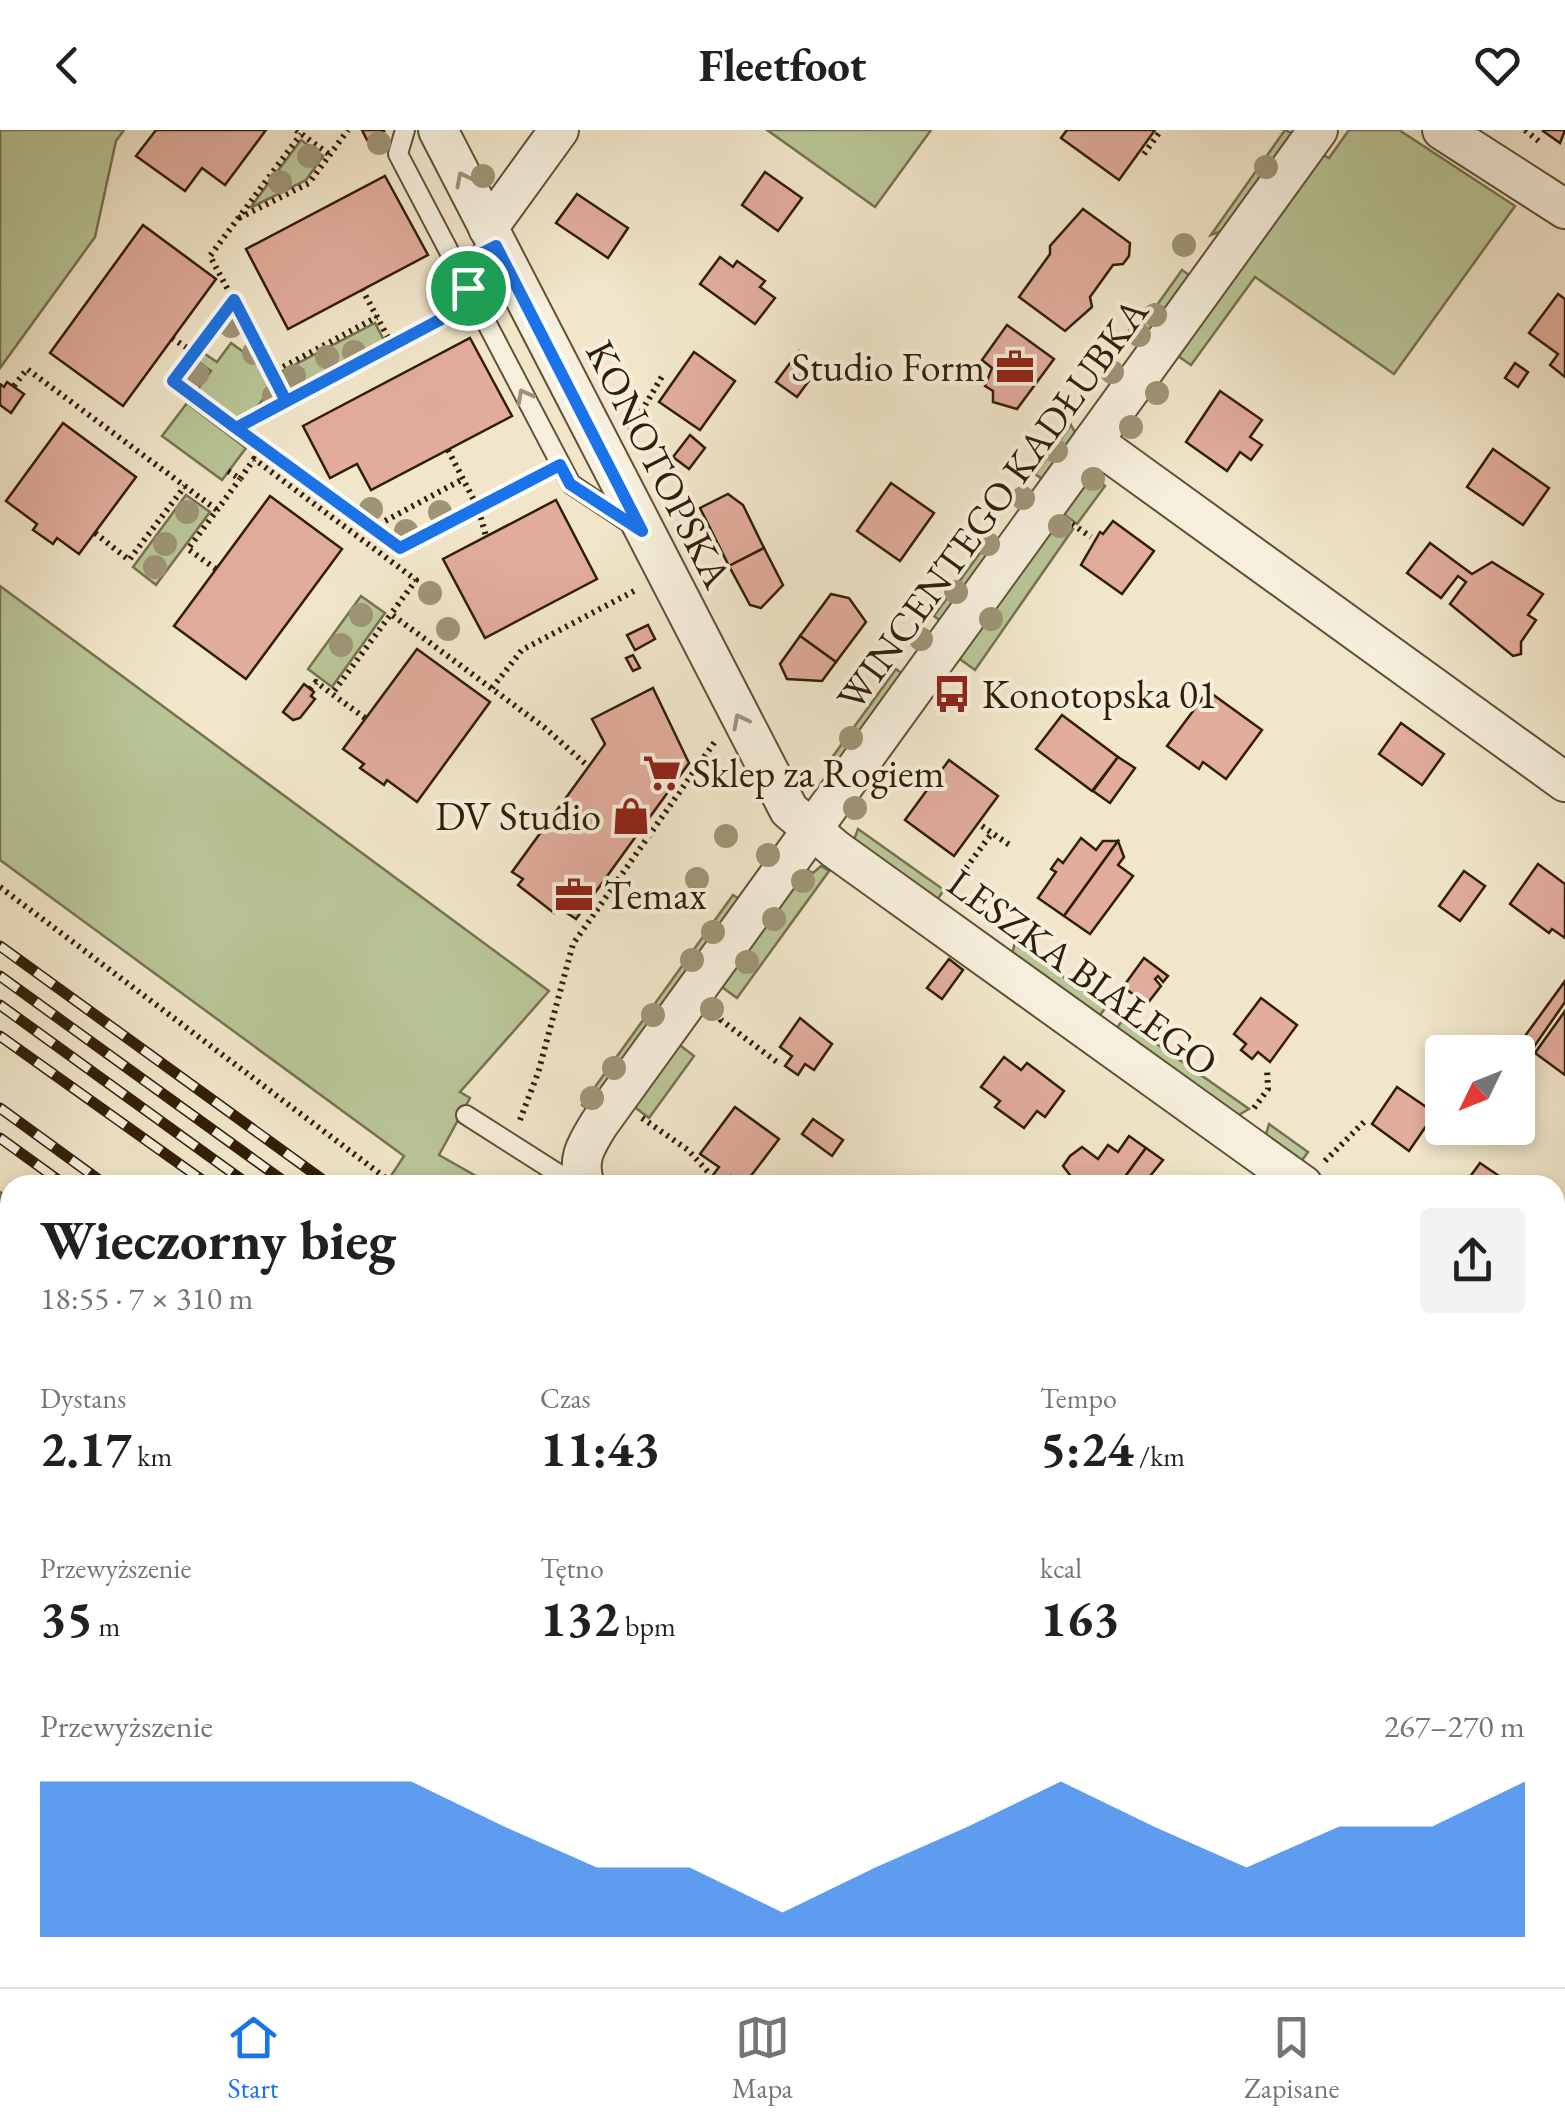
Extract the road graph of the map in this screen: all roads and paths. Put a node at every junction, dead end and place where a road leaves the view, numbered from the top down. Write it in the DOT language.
graph roads {
  1 [pos="348,130"];
  2 [pos="405,130"];
  3 [pos="438,130"];
  4 [pos="560,130"];
  5 [pos="1161,130"];
  6 [pos="1318,130"];
  7 [pos="1442,130"];
  8 [pos="1528,131"];
  9 [pos="298,132"];
  10 [pos="1541,142"];
  11 [pos="1144,154"];
  12 [pos="330,155"];
  13 [pos="422,202"];
  14 [pos="1565,209"];
  15 [pos="404,212"];
  16 [pos="238,218"];
  17 [pos="492,237"];
  18 [pos="457,266"];
  19 [pos="468,288"];
  20 [pos="362,290"];
  21 [pos="234,300"];
  22 [pos="377,317"];
  23 [pos="172,338"];
  24 [pos="392,345"];
  25 [pos="197,354"];
  26 [pos="507,363"];
  27 [pos="489,372"];
  28 [pos="270,373"];
  29 [pos="664,373"];
  30 [pos="14,386"];
  31 [pos="286,401"];
  32 [pos="236,428"];
  33 [pos="621,439"];
  34 [pos="1093,441"];
  35 [pos="264,448"];
  36 [pos="448,450"];
  37 [pos="254,459"];
  38 [pos="560,465"];
  39 [pos="228,471"];
  40 [pos="463,479"];
  41 [pos="240,480"];
  42 [pos="185,486"];
  43 [pos="478,508"];
  44 [pos="217,510"];
  45 [pos="1075,526"];
  46 [pos="372,528"];
  47 [pos="642,531"];
  48 [pos="95,533"];
  49 [pos="486,536"];
  50 [pos="1092,537"];
  51 [pos="216,569"];
  52 [pos="646,584"];
  53 [pos="391,614"];
  54 [pos="492,688"];
  55 [pos="310,689"];
  56 [pos="332,694"];
  57 [pos="366,718"];
  58 [pos="723,731"];
  59 [pos="588,767"];
  60 [pos="1565,782"];
  61 [pos="982,826"];
  62 [pos="811,832"];
  63 [pos="992,833"];
  64 [pos="1011,846"];
  65 [pos="0,887"];
  66 [pos="948,893"];
  67 [pos="721,1020"];
  68 [pos="777,1062"];
  69 [pos="1267,1068"];
  70 [pos="1252,1111"];
  71 [pos="466,1114"];
  72 [pos="520,1120"];
  73 [pos="1366,1120"];
  74 [pos="647,1121"];
  75 [pos="708,1172"];
  76 [pos="1313,1174"];
  77 [pos="381,1175"];
  78 [pos="568,1175"];
  79 [pos="582,1175"];
  1 -- 12 [label="path"];
  2 -- 13 [label="lane"];
  17 -- 3 [label="street, KONOTOPSKA, one-way"];
  4 -- 17 [label="street"];
  5 -- 11 [label="path"];
  6 -- 34 [label="street, WINCENTEGO KADŁUBKA"];
  7 -- 14 [label="street"];
  8 -- 10 [label="path"];
  9 -- 12 [label="path"];
  9 -- 16 [label="path"];
  12 -- 16 [label="path"];
  13 -- 15 [label="lane"];
  13 -- 18 [label="lane"];
  16 -- 21 [label="path"];
  17 -- 18 [label="lane"];
  17 -- 47 [label="street, KONOTOPSKA"];
  18 -- 19 [label="lane"];
  19 -- 24 [label="path"];
  19 -- 26 [label="lane"];
  20 -- 22 [label="path"];
  21 -- 25 [label="path"];
  21 -- 28 [label="path"];
  22 -- 24 [label="path"];
  22 -- 28 [label="path"];
  23 -- 25 [label="path"];
  24 -- 31 [label="path"];
  25 -- 32 [label="path"];
  26 -- 27 [label="lane"];
  38 -- 26 [label="lane, one-way"];
  28 -- 31 [label="path"];
  29 -- 33 [label="path"];
  30 -- 42 [label="path"];
  31 -- 32 [label="path"];
  32 -- 35 [label="path"];
  34 -- 60 [label="street"];
  34 -- 62 [label="street, WINCENTEGO KADŁUBKA"];
  35 -- 37 [label="path"];
  35 -- 46 [label="path"];
  36 -- 40 [label="path"];
  37 -- 41 [label="path"];
  37 -- 53 [label="path"];
  38 -- 43 [label="path"];
  38 -- 47 [label="lane"];
  39 -- 41 [label="path"];
  40 -- 43 [label="path"];
  40 -- 46 [label="path"];
  41 -- 44 [label="path"];
  42 -- 44 [label="path"];
  42 -- 48 [label="path"];
  43 -- 46 [label="path"];
  43 -- 49 [label="path"];
  44 -- 51 [label="path"];
  45 -- 50 [label="path"];
  62 -- 47 [label="street, KONOTOPSKA, one-way"];
  52 -- 54 [label="path"];
  53 -- 54 [label="path"];
  53 -- 56 [label="path"];
  54 -- 59 [label="path"];
  55 -- 56 [label="path"];
  56 -- 57 [label="path"];
  58 -- 72 [label="path"];
  61 -- 63 [label="path"];
  62 -- 76 [label="street, LESZKA BIAŁEGO"];
  62 -- 79 [label="street, WINCENTEGO KADŁUBKA"];
  63 -- 64 [label="path"];
  63 -- 66 [label="path"];
  65 -- 77 [label="path"];
  67 -- 68 [label="path"];
  69 -- 70 [label="path"];
  71 -- 78 [label="lane"];
  73 -- 76 [label="path"];
  74 -- 75 [label="path"];
}
